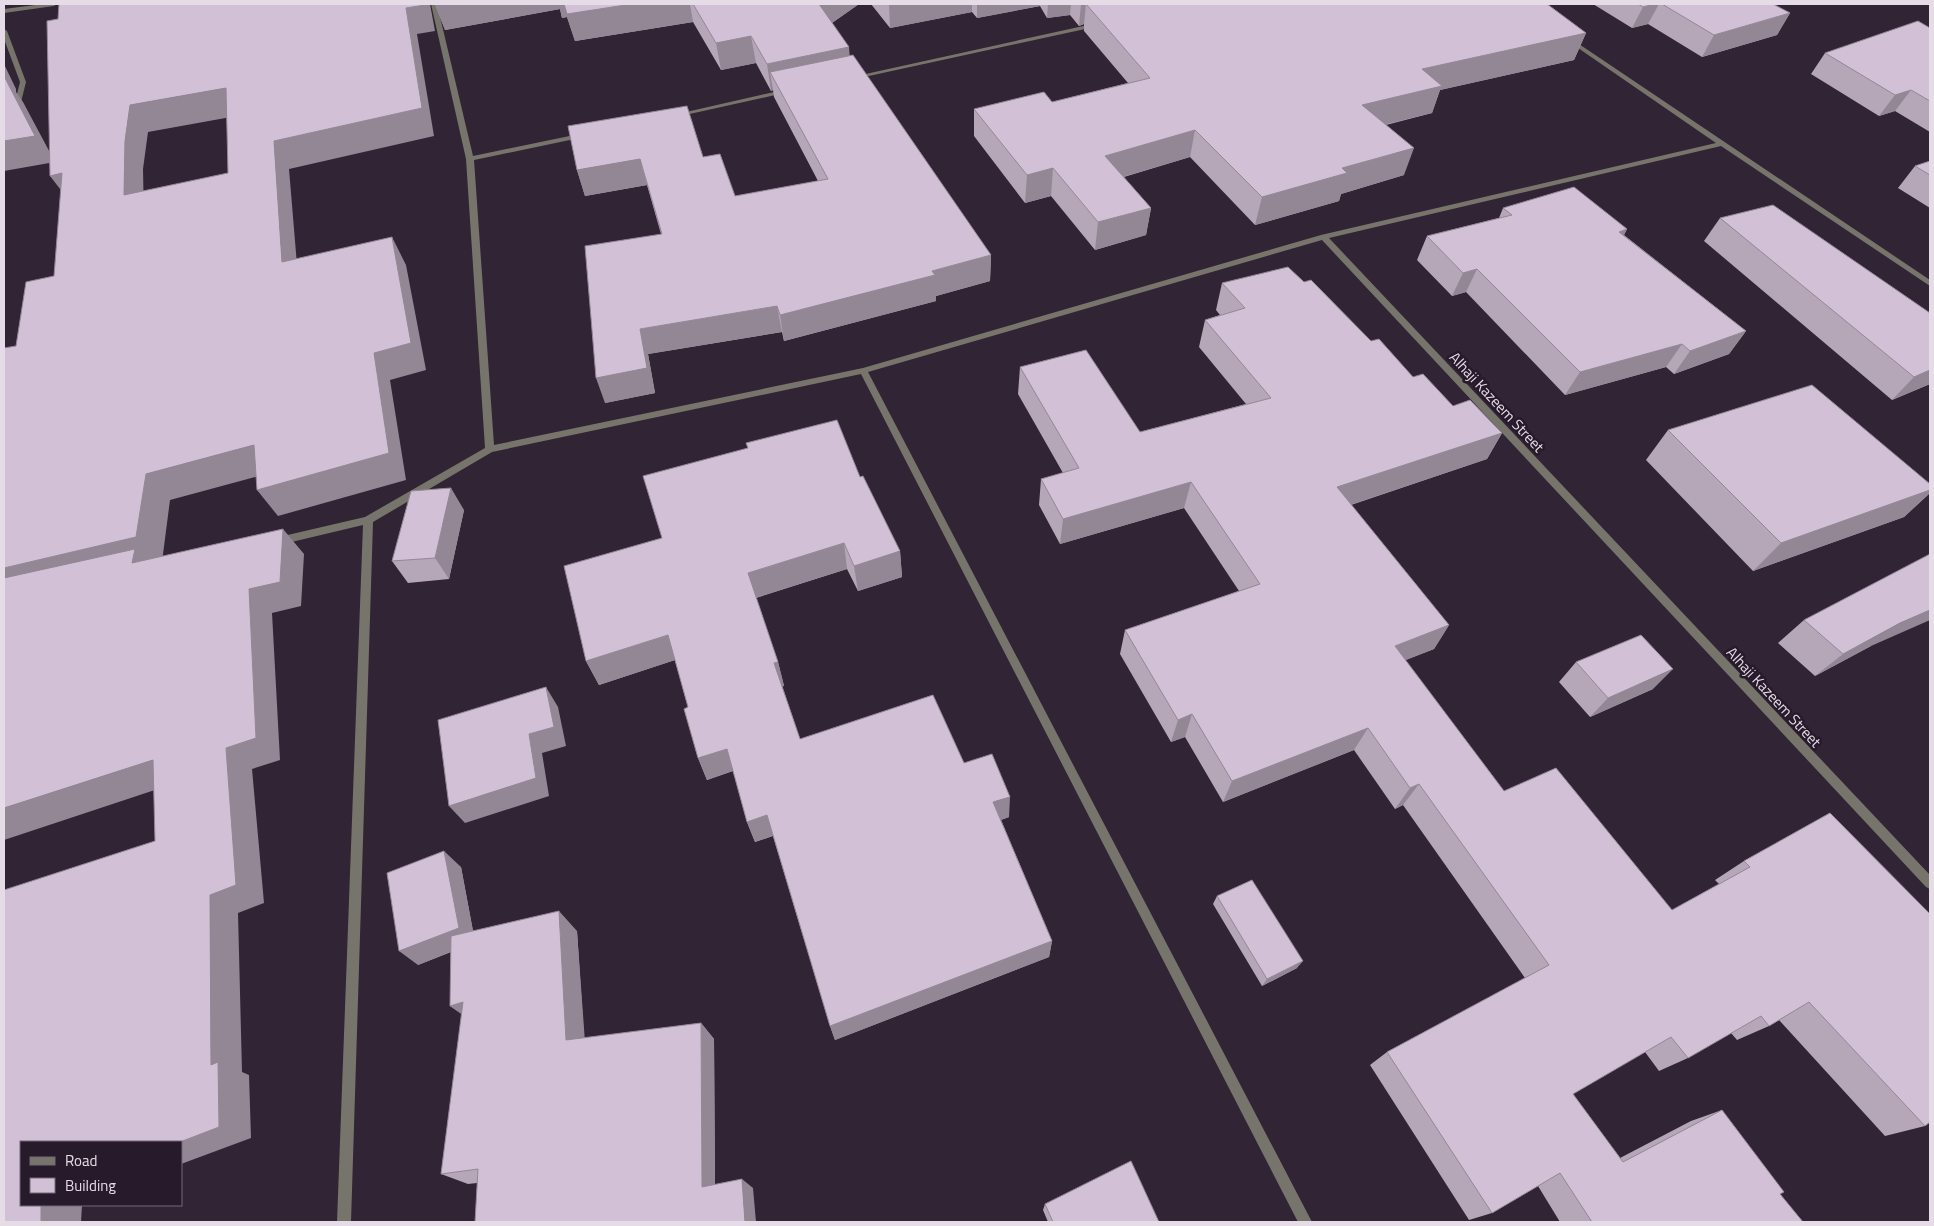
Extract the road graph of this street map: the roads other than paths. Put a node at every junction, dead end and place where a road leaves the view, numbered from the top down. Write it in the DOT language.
graph roads {
  1 [pos="54,4"];
  2 [pos="434,4"];
  3 [pos="4,12"];
  4 [pos="1100,24"];
  5 [pos="4,31"];
  6 [pos="1557,32"];
  7 [pos="848,78"];
  8 [pos="800,89"];
  9 [pos="14,117"];
  10 [pos="664,118"];
  11 [pos="596,132"];
  12 [pos="1723,143"];
  13 [pos="470,159"];
  14 [pos="1324,237"];
  15 [pos="1930,284"];
  16 [pos="863,371"];
  17 [pos="490,449"];
  18 [pos="368,520"];
  19 [pos="272,542"];
  20 [pos="1930,883"];
  21 [pos="344,1222"];
  22 [pos="1305,1222"];
  1 -- 3 [label="street"];
  2 -- 13 [label="street"];
  4 -- 7 [label="street"];
  5 -- 9 [label="street"];
  6 -- 12 [label="street"];
  8 -- 10 [label="street"];
  11 -- 13 [label="street"];
  12 -- 14 [label="street"];
  12 -- 15 [label="street"];
  13 -- 17 [label="street"];
  14 -- 16 [label="street"];
  14 -- 20 [label="street, Alhaji Kazeem Street"];
  16 -- 17 [label="street"];
  16 -- 22 [label="street"];
  17 -- 18 [label="street"];
  18 -- 19 [label="street"];
  18 -- 21 [label="street"];
}
